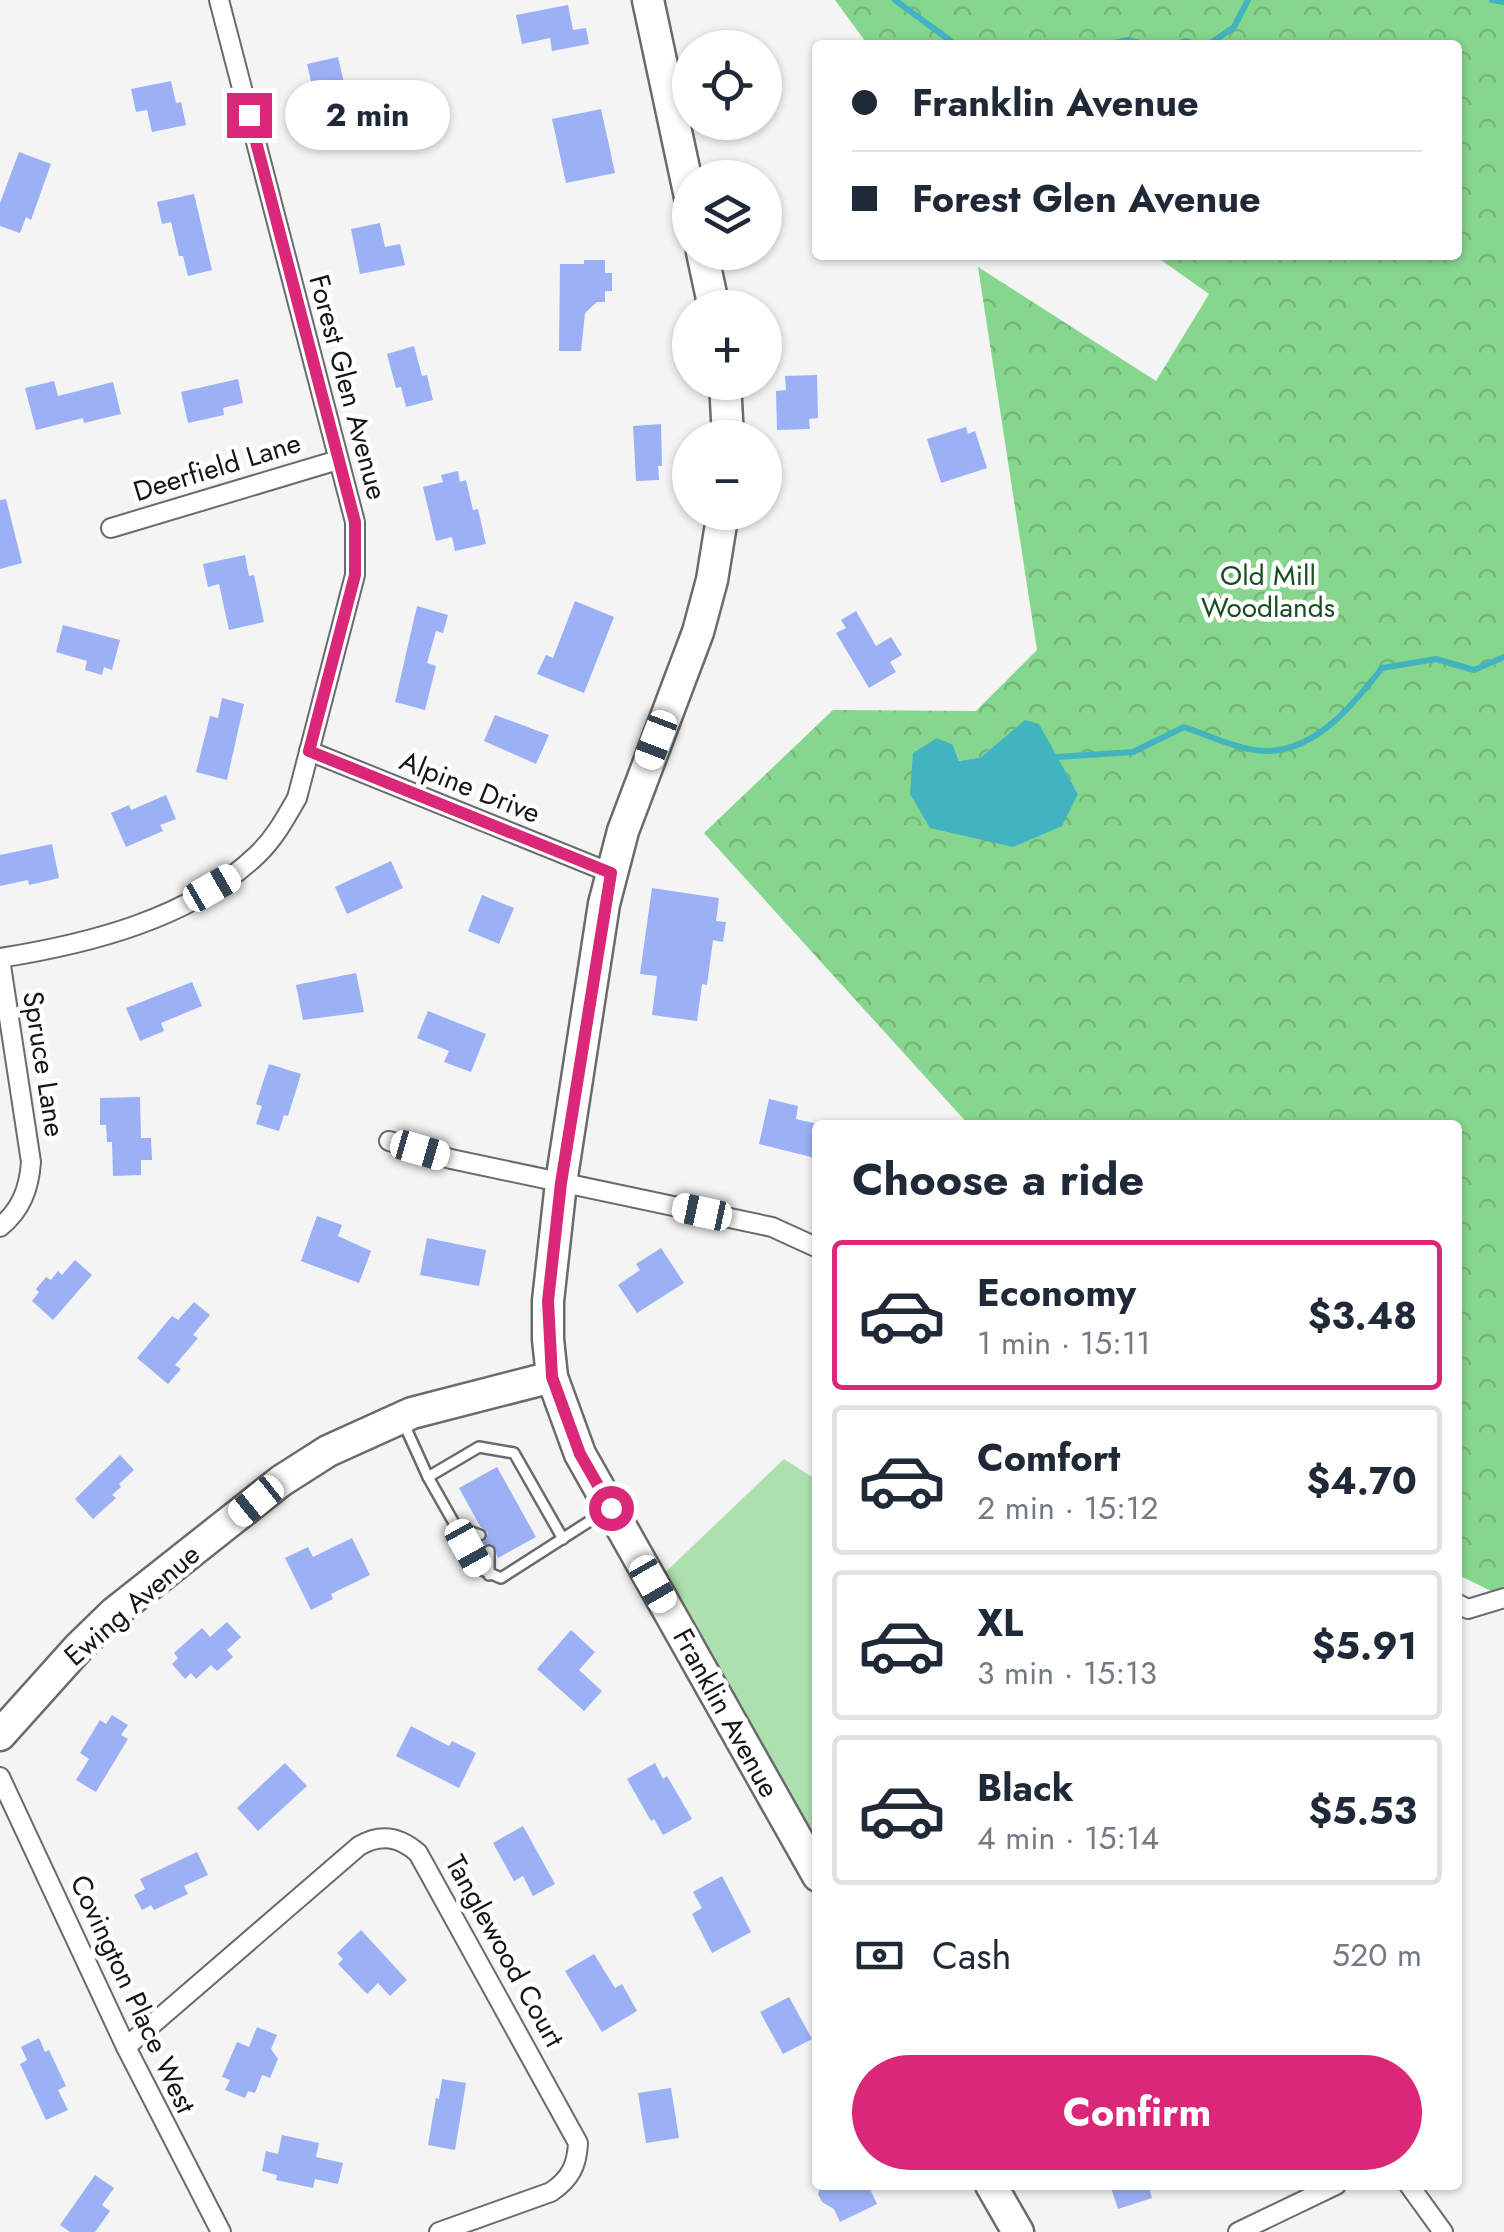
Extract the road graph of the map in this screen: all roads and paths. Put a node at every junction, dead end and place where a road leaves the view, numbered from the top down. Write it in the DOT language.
graph roads {
  1 [pos="220,0"];
  2 [pos="648,0"];
  3 [pos="682,160"];
  4 [pos="338,460"];
  5 [pos="111,528"];
  6 [pos="720,530"];
  7 [pos="309,751"];
  8 [pos="611,873"];
  9 [pos="0,959"];
  10 [pos="389,1141"];
  11 [pos="561,1183"];
  12 [pos="0,1227"];
  13 [pos="812,1245"];
  14 [pos="552,1377"];
  15 [pos="400,1417"];
  16 [pos="428,1477"];
  17 [pos="611,1508"];
  18 [pos="457,1527"];
  19 [pos="480,1535"];
  20 [pos="564,1538"];
  21 [pos="489,1551"];
  22 [pos="489,1575"];
  23 [pos="1504,1598"];
  24 [pos="1462,1606"];
  25 [pos="0,1734"];
  26 [pos="0,1777"];
  27 [pos="812,1865"];
  28 [pos="126,2047"];
  29 [pos="994,2190"];
  30 [pos="1326,2190"];
  31 [pos="1414,2190"];
  32 [pos="221,2232"];
  33 [pos="438,2232"];
  34 [pos="1018,2232"];
  35 [pos="1238,2232"];
  36 [pos="1443,2232"];
  1 -- 4 [label="street, Forest Glen Avenue"];
  2 -- 3 [label="main road"];
  4 -- 5 [label="street, Deerfield Lane"];
  4 -- 7 [label="street, Forest Glen Avenue"];
  6 -- 8 [label="main road, Franklin Avenue"];
  7 -- 8 [label="street, Alpine Drive"];
  7 -- 9 [label="street, Forest Glen Avenue"];
  8 -- 11 [label="main road, Franklin Avenue"];
  9 -- 12 [label="street, Spruce Lane"];
  10 -- 11 [label="street"];
  11 -- 13 [label="street"];
  11 -- 14 [label="main road, Franklin Avenue"];
  14 -- 15 [label="main road, Ewing Avenue"];
  14 -- 17 [label="main road, Franklin Avenue"];
  15 -- 16 [label="lane"];
  15 -- 25 [label="main road, Ewing Avenue"];
  16 -- 18 [label="lane"];
  16 -- 20 [label="lane"];
  17 -- 20 [label="lane"];
  17 -- 27 [label="main road, Franklin Avenue"];
  18 -- 19 [label="lane"];
  18 -- 22 [label="lane"];
  20 -- 22 [label="lane"];
  21 -- 22 [label="lane"];
  23 -- 24 [label="street"];
  26 -- 28 [label="street, Covington Place West"];
  28 -- 32 [label="street, Covington Place West"];
  28 -- 33 [label="street, Tanglewood Court"];
  29 -- 34 [label="main road"];
  30 -- 35 [label="street"];
  31 -- 36 [label="street"];
}
